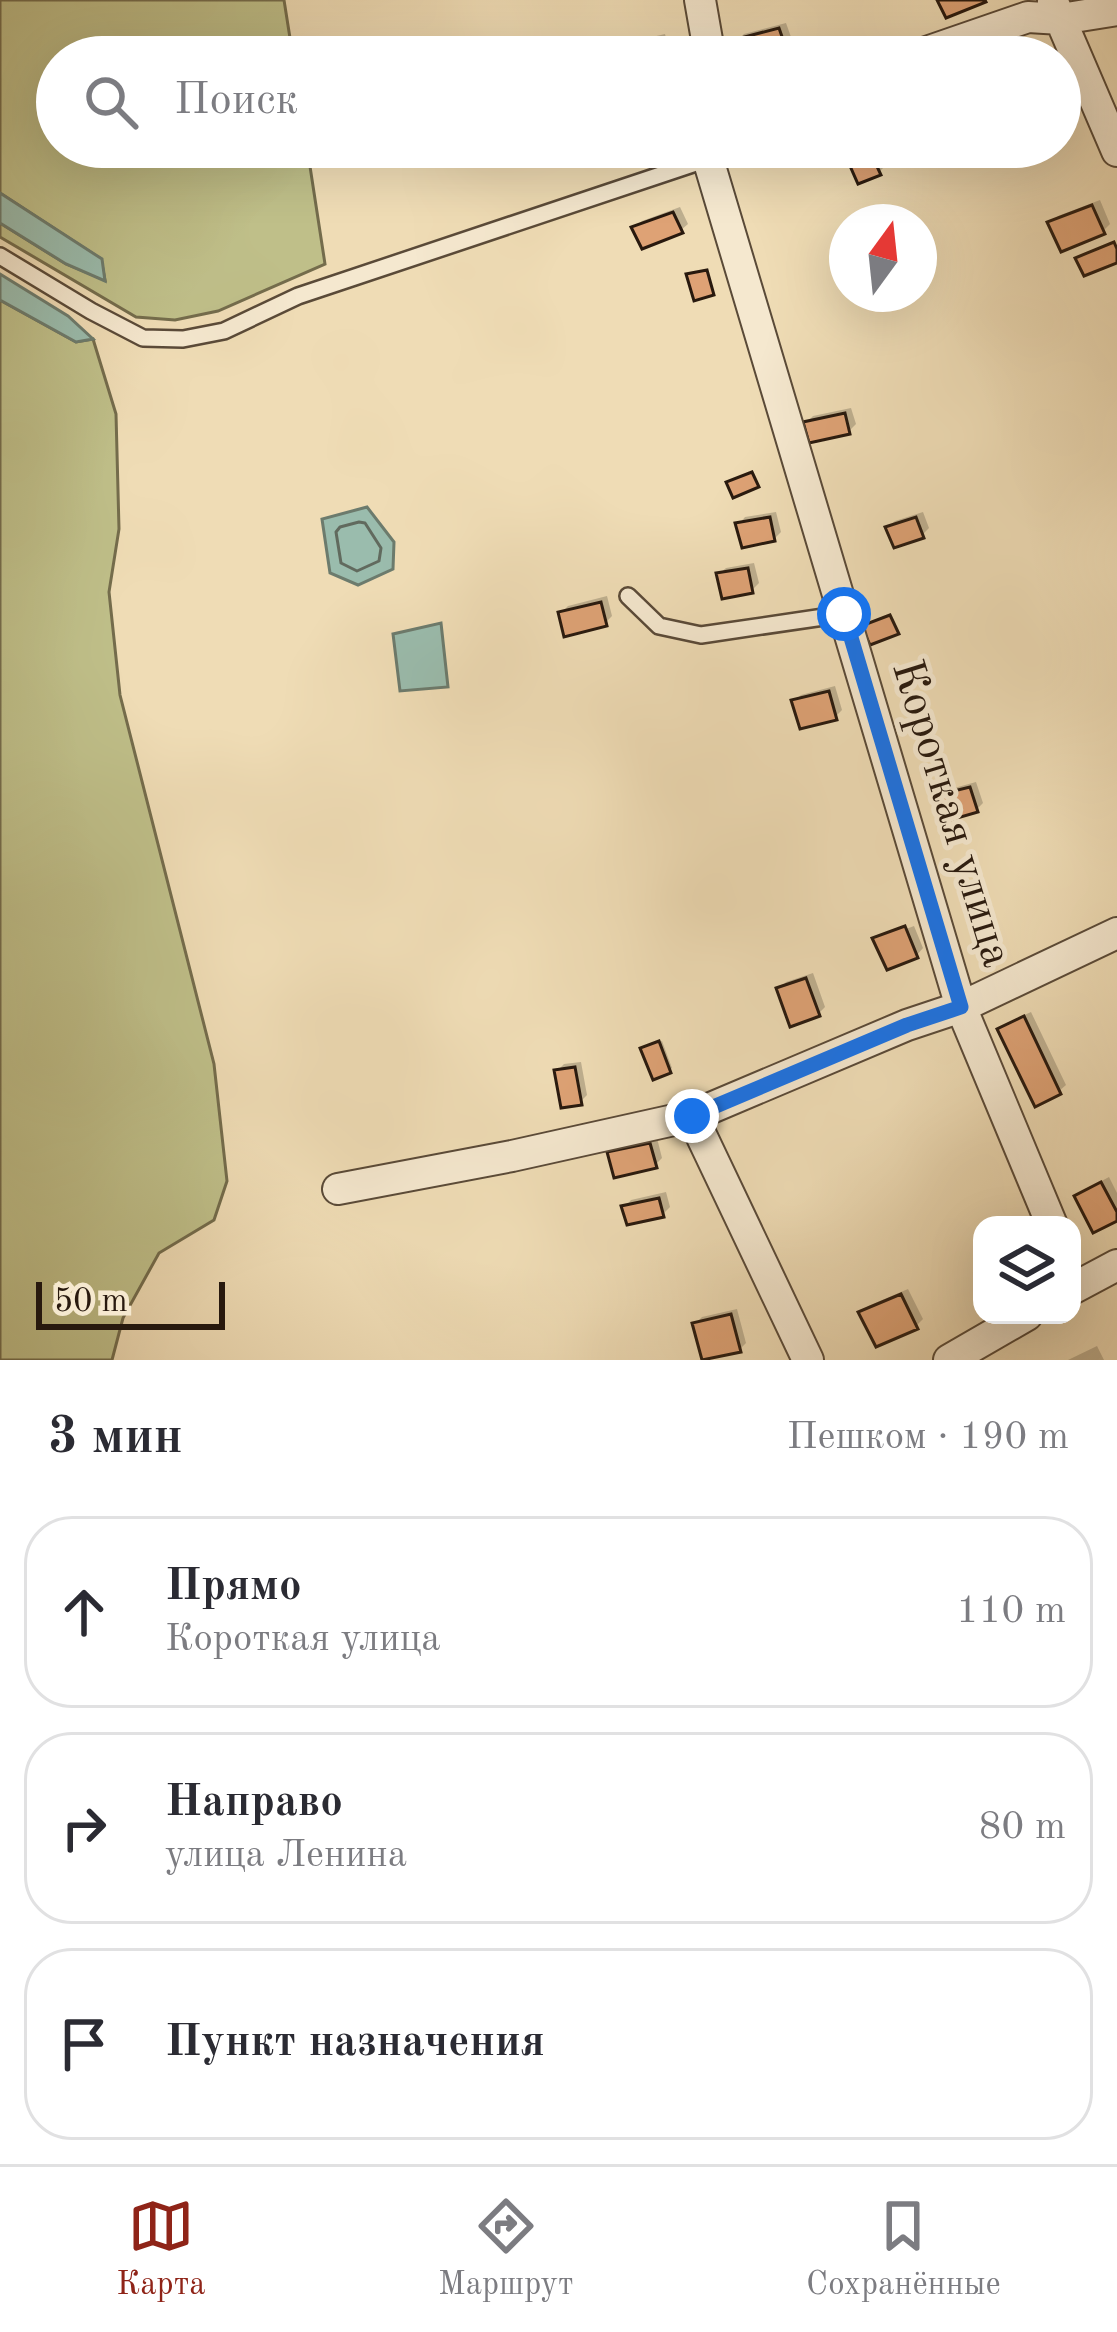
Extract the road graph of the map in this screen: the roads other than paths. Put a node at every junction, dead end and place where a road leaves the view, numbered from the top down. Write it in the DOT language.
graph roads {
  1 [pos="700,0"];
  2 [pos="1057,10"];
  3 [pos="1117,10"];
  4 [pos="706,36"];
  5 [pos="973,36"];
  6 [pos="1081,66"];
  7 [pos="1117,151"];
  8 [pos="669,168"];
  9 [pos="716,168"];
  10 [pos="0,256"];
  11 [pos="628,596"];
  12 [pos="844,614"];
  13 [pos="1117,933"];
  14 [pos="961,1007"];
  15 [pos="692,1116"];
  16 [pos="338,1189"];
  17 [pos="1048,1216"];
  18 [pos="1117,1265"];
  19 [pos="1081,1280"];
  20 [pos="1012,1324"];
  21 [pos="808,1360"];
  22 [pos="950,1360"];
  1 -- 4 [label="street"];
  2 -- 3 [label="street"];
  2 -- 5 [label="street"];
  6 -- 7 [label="street"];
  8 -- 10 [label="lane"];
  9 -- 12 [label="street, Короткая улица"];
  11 -- 12 [label="lane"];
  12 -- 14 [label="street, Короткая улица"];
  13 -- 14 [label="street"];
  14 -- 15 [label="street"];
  14 -- 17 [label="street, Короткая улица"];
  15 -- 16 [label="street"];
  15 -- 21 [label="street"];
  18 -- 19 [label="street"];
  20 -- 22 [label="street"];
}
